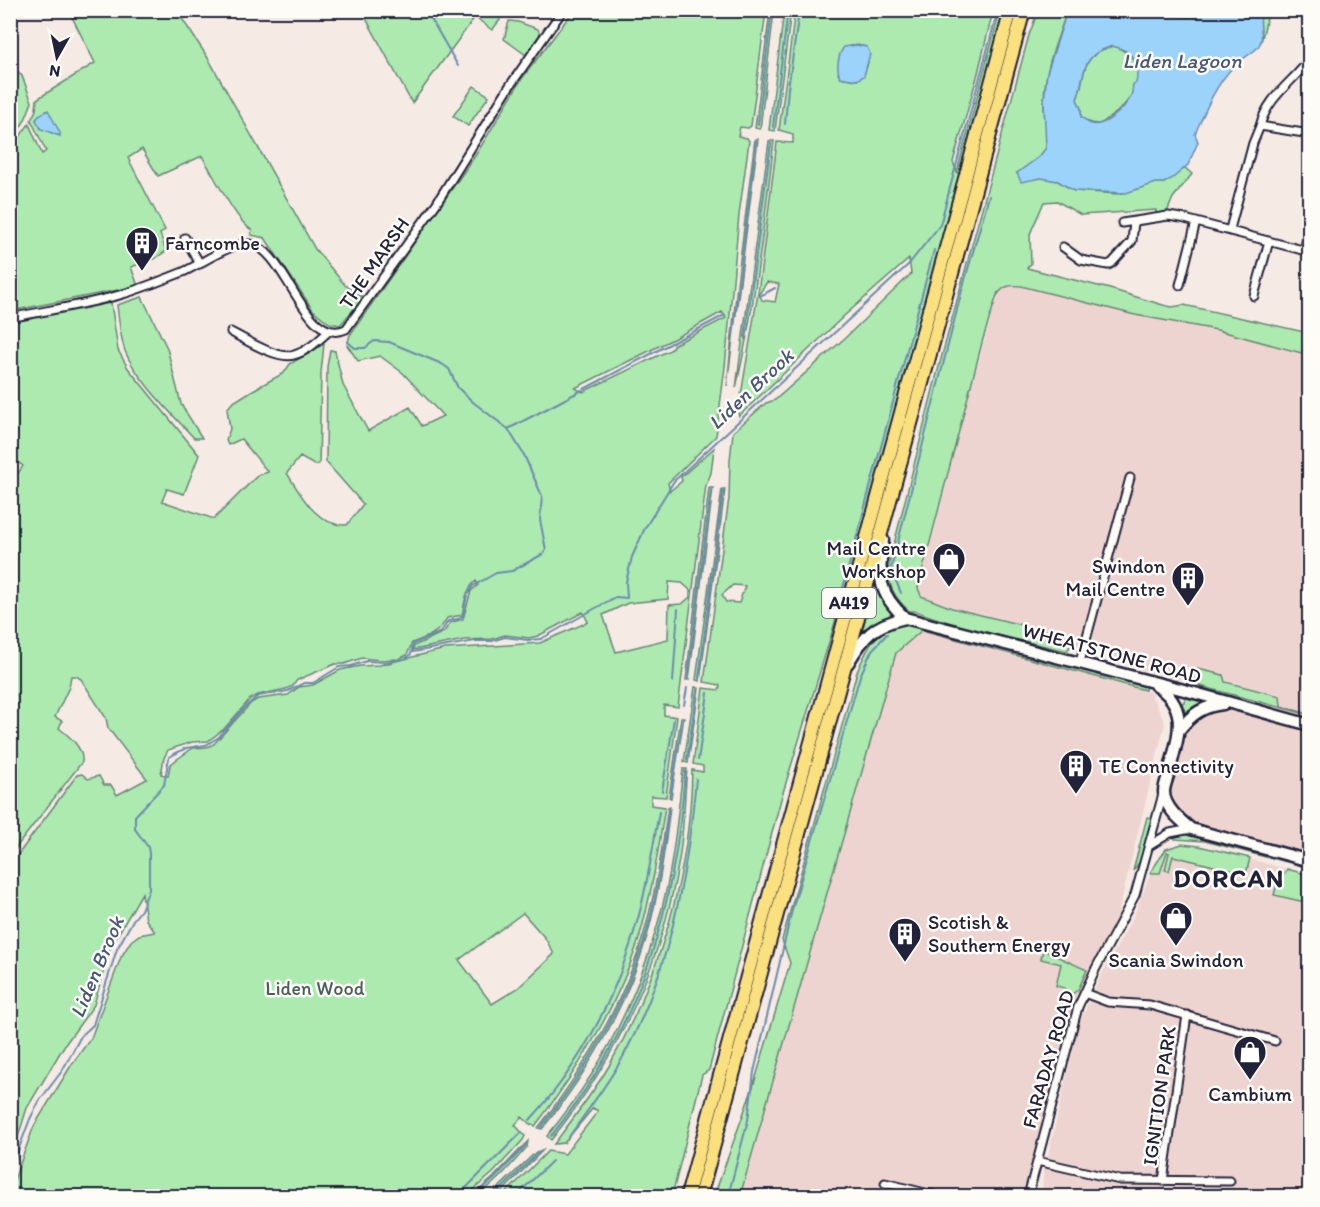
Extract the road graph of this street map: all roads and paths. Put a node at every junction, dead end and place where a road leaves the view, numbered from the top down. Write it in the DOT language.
graph roads {
  1 [pos="563,10"];
  2 [pos="1011,10"];
  3 [pos="1024,10"];
  4 [pos="1310,59"];
  5 [pos="1260,126"];
  6 [pos="1310,134"];
  7 [pos="1310,146"];
  8 [pos="1310,164"];
  9 [pos="1134,222"];
  10 [pos="1196,222"];
  11 [pos="1122,223"];
  12 [pos="1310,228"];
  13 [pos="1230,230"];
  14 [pos="186,238"];
  15 [pos="1269,241"];
  16 [pos="1063,247"];
  17 [pos="1307,251"];
  18 [pos="200,264"];
  19 [pos="1180,285"];
  20 [pos="1254,296"];
  21 [pos="10,318"];
  22 [pos="329,331"];
  23 [pos="231,332"];
  24 [pos="1130,478"];
  25 [pos="887,514"];
  26 [pos="905,618"];
  27 [pos="1080,662"];
  28 [pos="844,669"];
  29 [pos="1146,680"];
  30 [pos="1228,704"];
  31 [pos="1310,726"];
  32 [pos="1179,730"];
  33 [pos="1164,792"];
  34 [pos="1191,829"];
  35 [pos="1149,846"];
  36 [pos="1310,861"];
  37 [pos="1084,993"];
  38 [pos="1186,1015"];
  39 [pos="1275,1041"];
  40 [pos="1037,1161"];
  41 [pos="1163,1181"];
  42 [pos="1230,1181"];
  43 [pos="885,1183"];
  44 [pos="687,1197"];
  45 [pos="700,1197"];
  46 [pos="937,1197"];
  47 [pos="1028,1197"];
  1 -- 22 [label="street, THE MARSH"];
  2 -- 44 [label="highway, A419"];
  3 -- 25 [label="highway, A419"];
  4 -- 5 [label="street"];
  5 -- 6 [label="street"];
  5 -- 13 [label="street"];
  7 -- 8 [label="street"];
  9 -- 10 [label="street"];
  9 -- 11 [label="street"];
  9 -- 16 [label="street"];
  10 -- 13 [label="street"];
  10 -- 19 [label="street"];
  12 -- 17 [label="street"];
  13 -- 15 [label="street"];
  14 -- 18 [label="street"];
  15 -- 17 [label="street"];
  15 -- 20 [label="street"];
  18 -- 21 [label="street, THE MARSH"];
  18 -- 22 [label="street, THE MARSH"];
  22 -- 23 [label="street"];
  24 -- 27 [label="street"];
  25 -- 26 [label="main road"];
  25 -- 28 [label="highway, A419"];
  26 -- 27 [label="main road, WHEATSTONE ROAD"];
  26 -- 28 [label="main road"];
  27 -- 29 [label="main road, WHEATSTONE ROAD"];
  28 -- 45 [label="highway, A419"];
  29 -- 30 [label="main road, WHEATSTONE ROAD"];
  29 -- 32 [label="main road, FARADAY ROAD"];
  30 -- 31 [label="main road, WHEATSTONE ROAD"];
  30 -- 32 [label="main road"];
  32 -- 33 [label="main road, FARADAY ROAD"];
  33 -- 34 [label="main road"];
  33 -- 35 [label="street, FARADAY ROAD"];
  34 -- 35 [label="street"];
  34 -- 36 [label="main road"];
  35 -- 37 [label="street, FARADAY ROAD"];
  37 -- 38 [label="street, IGNITION PARK"];
  37 -- 40 [label="street, FARADAY ROAD"];
  38 -- 39 [label="street, IGNITION PARK"];
  38 -- 41 [label="street, IGNITION PARK"];
  40 -- 41 [label="street, IGNITION PARK"];
  40 -- 47 [label="street, FARADAY ROAD"];
  41 -- 42 [label="street, IGNITION PARK"];
  43 -- 46 [label="street"];
}
